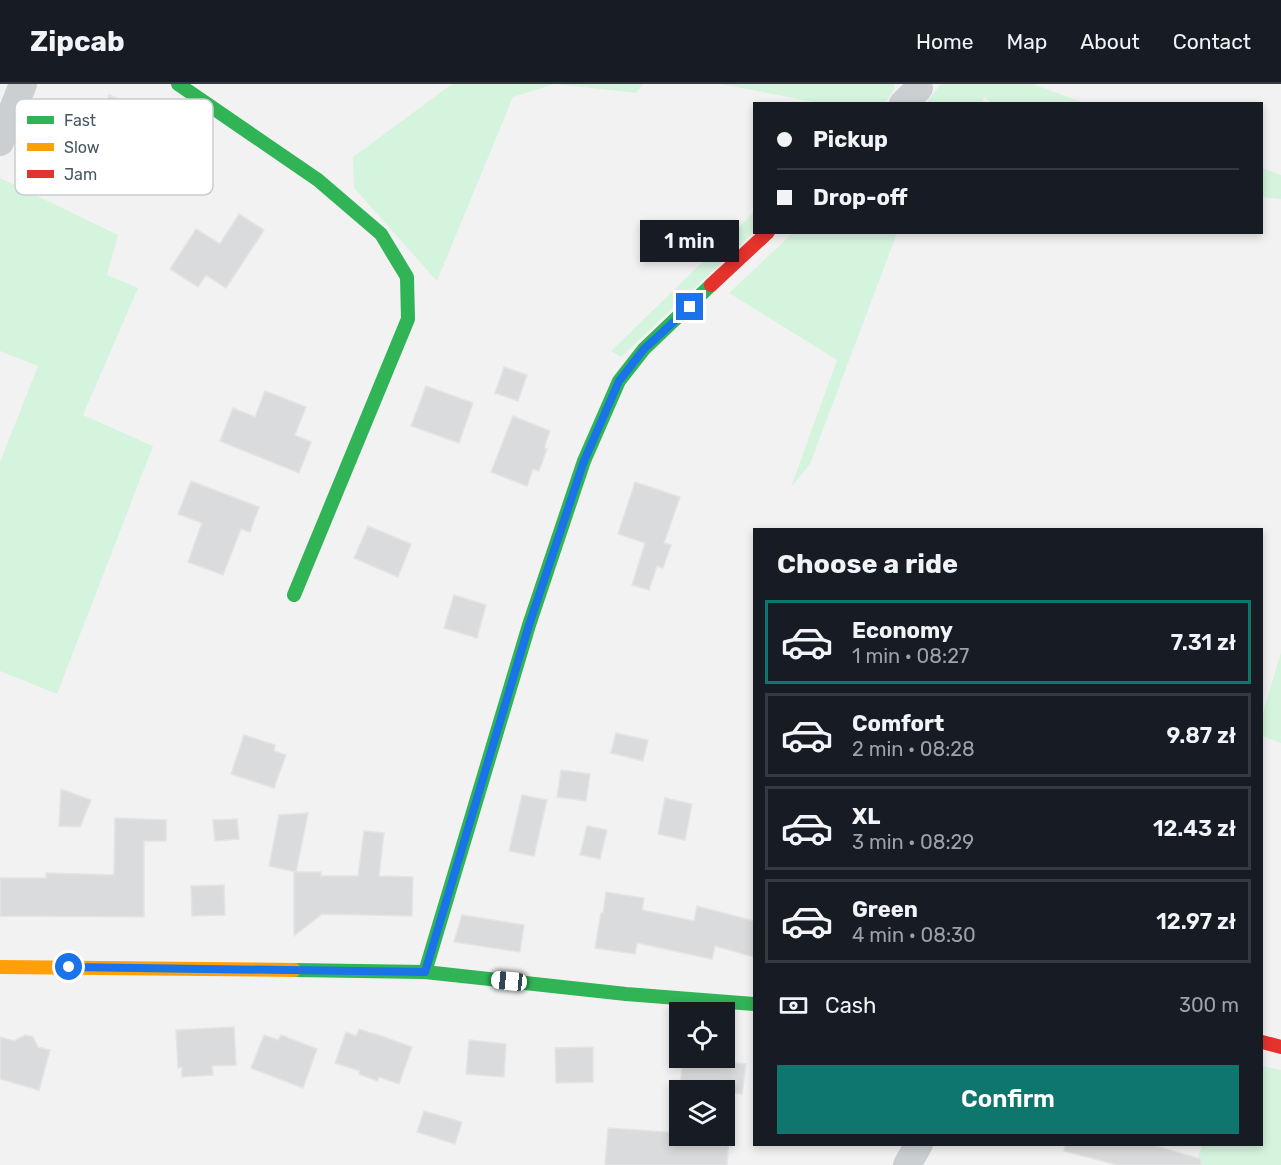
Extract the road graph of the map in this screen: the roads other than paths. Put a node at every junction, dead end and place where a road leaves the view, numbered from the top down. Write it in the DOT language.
graph roads {
  1 [pos="23,84"];
  2 [pos="178,84"];
  3 [pos="917,84"];
  4 [pos="17,99"];
  5 [pos="200,99"];
  6 [pos="905,102"];
  7 [pos="15,104"];
  8 [pos="213,108"];
  9 [pos="0,142"];
  10 [pos="766,234"];
  11 [pos="294,595"];
  12 [pos="0,967"];
  13 [pos="425,972"];
  14 [pos="753,1004"];
  15 [pos="1263,1042"];
  16 [pos="1281,1047"];
  17 [pos="918,1146"];
  18 [pos="907,1165"];
  1 -- 4 [label="street"];
  2 -- 5 [label="street"];
  3 -- 6 [label="street"];
  7 -- 9 [label="street"];
  8 -- 11 [label="street"];
  10 -- 13 [label="street"];
  12 -- 13 [label="street"];
  13 -- 14 [label="street"];
  15 -- 16 [label="street"];
  17 -- 18 [label="street"];
}
